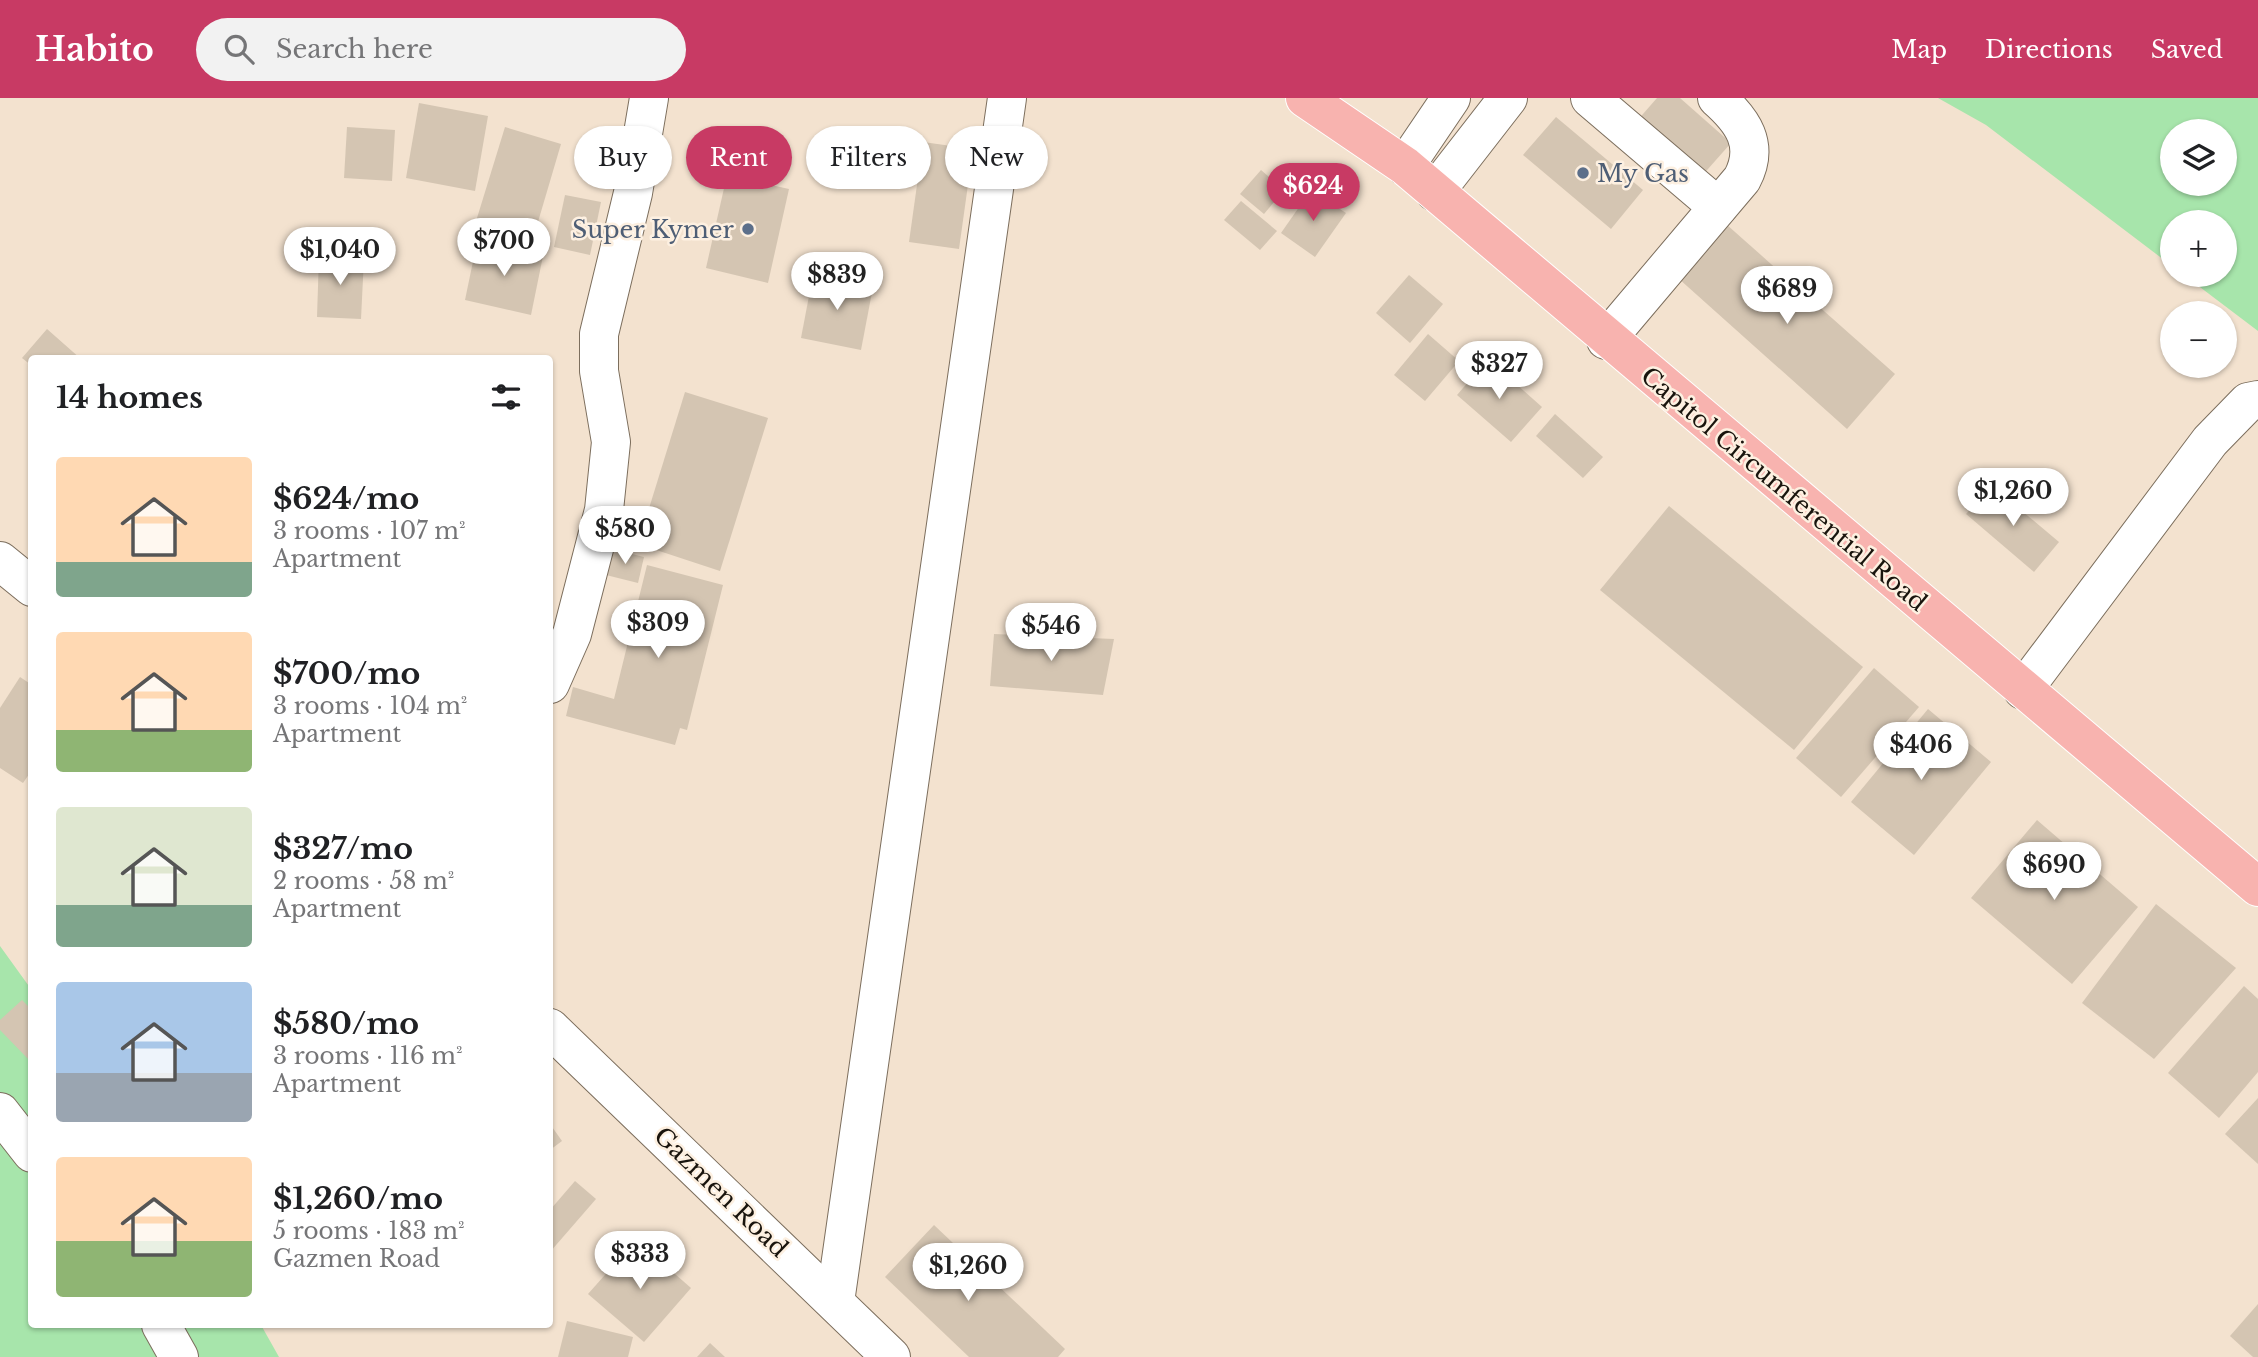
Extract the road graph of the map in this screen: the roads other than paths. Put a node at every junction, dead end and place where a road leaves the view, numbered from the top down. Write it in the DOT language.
graph roads {
  1 [pos="649,98"];
  2 [pos="1007,98"];
  3 [pos="1305,98"];
  4 [pos="1451,98"];
  5 [pos="1508,98"];
  6 [pos="1590,98"];
  7 [pos="1717,98"];
  8 [pos="1405,166"];
  9 [pos="1435,192"];
  10 [pos="1718,207"];
  11 [pos="1606,340"];
  12 [pos="2258,400"];
  13 [pos="0,561"];
  14 [pos="28,584"];
  15 [pos="553,677"];
  16 [pos="2023,690"];
  17 [pos="2258,887"];
  18 [pos="553,1031"];
  19 [pos="0,1112"];
  20 [pos="28,1148"];
  21 [pos="835,1302"];
  22 [pos="163,1328"];
  23 [pos="179,1357"];
  24 [pos="891,1357"];
  1 -- 15 [label="street"];
  2 -- 21 [label="street"];
  3 -- 8 [label="main road, Capitol Circumferential Road"];
  4 -- 8 [label="street"];
  5 -- 9 [label="street"];
  6 -- 10 [label="street"];
  7 -- 10 [label="street"];
  8 -- 9 [label="main road, Capitol Circumferential Road"];
  9 -- 11 [label="main road, Capitol Circumferential Road"];
  10 -- 11 [label="street"];
  11 -- 16 [label="main road, Capitol Circumferential Road"];
  12 -- 16 [label="street"];
  13 -- 14 [label="street"];
  16 -- 17 [label="main road, Capitol Circumferential Road"];
  18 -- 21 [label="street, Gazmen Road"];
  19 -- 20 [label="street"];
  21 -- 24 [label="street, Gazmen Road"];
  22 -- 23 [label="street"];
}
